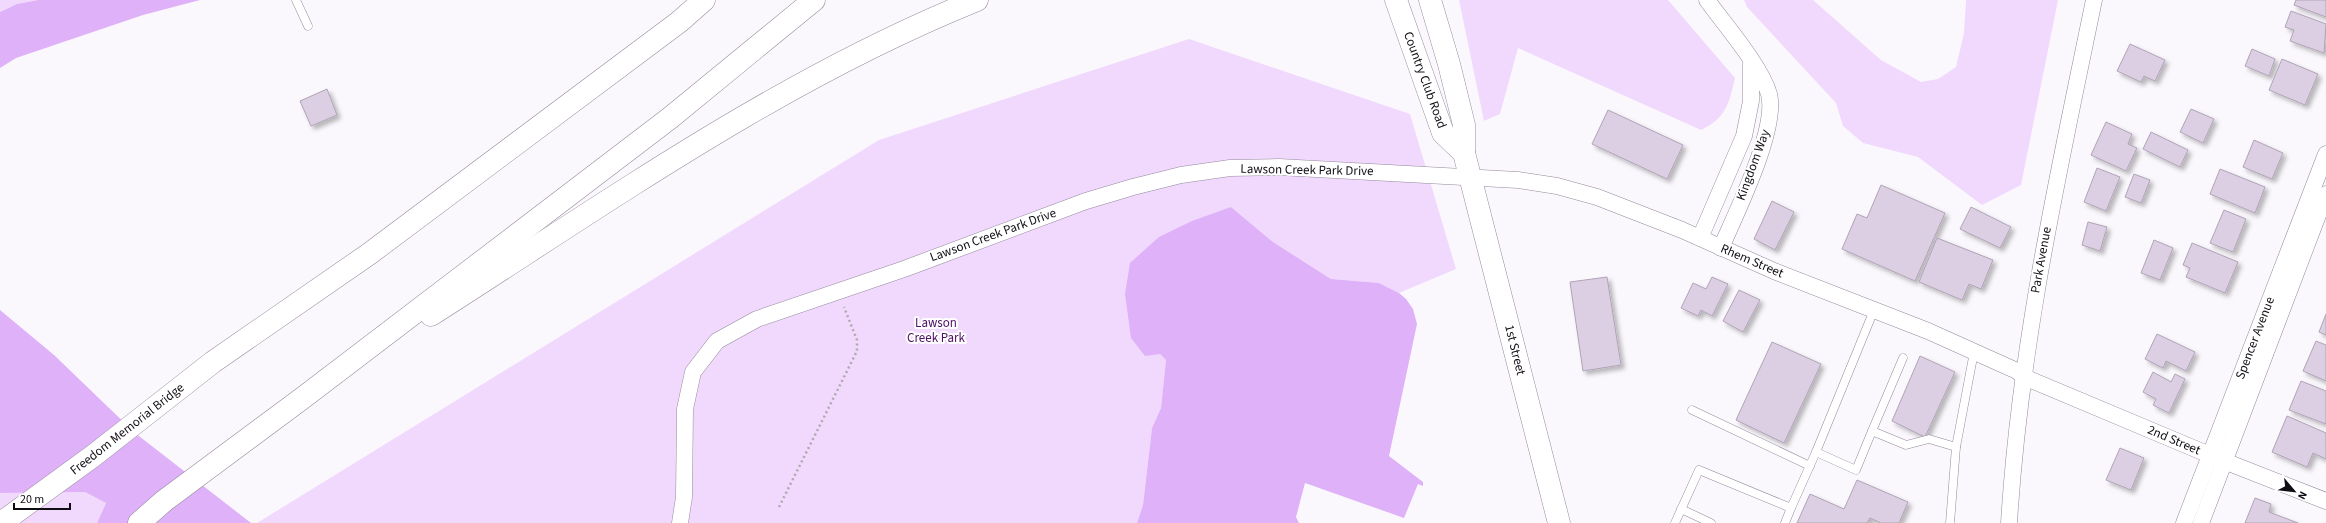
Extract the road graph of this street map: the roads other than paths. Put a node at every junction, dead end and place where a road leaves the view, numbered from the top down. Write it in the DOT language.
graph roads {
  1 [pos="296,0"];
  2 [pos="704,0"];
  3 [pos="814,0"];
  4 [pos="977,0"];
  5 [pos="1396,0"];
  6 [pos="1430,0"];
  7 [pos="1707,0"];
  8 [pos="2094,0"];
  9 [pos="308,26"];
  10 [pos="1751,60"];
  11 [pos="1464,153"];
  12 [pos="2326,154"];
  13 [pos="1470,176"];
  14 [pos="2326,194"];
  15 [pos="1700,238"];
  16 [pos="1721,248"];
  17 [pos="1874,310"];
  18 [pos="1974,352"];
  19 [pos="1903,358"];
  20 [pos="2024,376"];
  21 [pos="304,397"];
  22 [pos="1692,410"];
  23 [pos="1872,431"];
  24 [pos="1956,447"];
  25 [pos="1816,452"];
  26 [pos="2209,455"];
  27 [pos="2224,461"];
  28 [pos="1810,466"];
  29 [pos="2326,501"];
  30 [pos="1791,508"];
  31 [pos="1681,509"];
  32 [pos="1,523"];
  33 [pos="139,523"];
  34 [pos="680,523"];
  35 [pos="1559,523"];
  36 [pos="1675,523"];
  37 [pos="1711,523"];
  38 [pos="1785,523"];
  39 [pos="1950,523"];
  40 [pos="2009,523"];
  41 [pos="2184,523"];
  42 [pos="2201,523"];
  1 -- 9 [label="lane"];
  2 -- 32 [label="main road, Freedom Memorial Bridge"];
  3 -- 21 [label="main road"];
  4 -- 21 [label="main road"];
  5 -- 11 [label="main road, Country Club Road"];
  6 -- 11 [label="main road, Country Club Road"];
  7 -- 10 [label="street, Kingdom Way"];
  8 -- 20 [label="street, Park Avenue"];
  10 -- 15 [label="street, Kingdom Way"];
  10 -- 16 [label="street, Kingdom Way"];
  11 -- 13 [label="main road, Country Club Road"];
  12 -- 26 [label="street, Spencer Avenue"];
  13 -- 15 [label="street, Rhem Street"];
  13 -- 34 [label="street, Lawson Creek Park Drive"];
  13 -- 35 [label="main road, 1st Street"];
  14 -- 27 [label="street, Spencer Avenue"];
  15 -- 16 [label="street, Rhem Street"];
  16 -- 17 [label="street, Rhem Street"];
  17 -- 18 [label="street, Rhem Street"];
  17 -- 25 [label="lane"];
  18 -- 20 [label="street, Rhem Street"];
  18 -- 24 [label="lane"];
  19 -- 23 [label="lane"];
  20 -- 26 [label="street, 2nd Street"];
  20 -- 40 [label="street, Park Avenue"];
  21 -- 33 [label="main road"];
  22 -- 28 [label="lane"];
  23 -- 24 [label="lane"];
  23 -- 25 [label="lane"];
  24 -- 39 [label="lane"];
  25 -- 28 [label="lane"];
  26 -- 27 [label="street, 2nd Street"];
  26 -- 41 [label="street, Spencer Avenue"];
  27 -- 29 [label="street, 2nd Street"];
  27 -- 42 [label="street, Spencer Avenue"];
  28 -- 30 [label="lane"];
  30 -- 31 [label="lane"];
  30 -- 38 [label="lane"];
  31 -- 36 [label="lane"];
  31 -- 37 [label="lane"];
}
